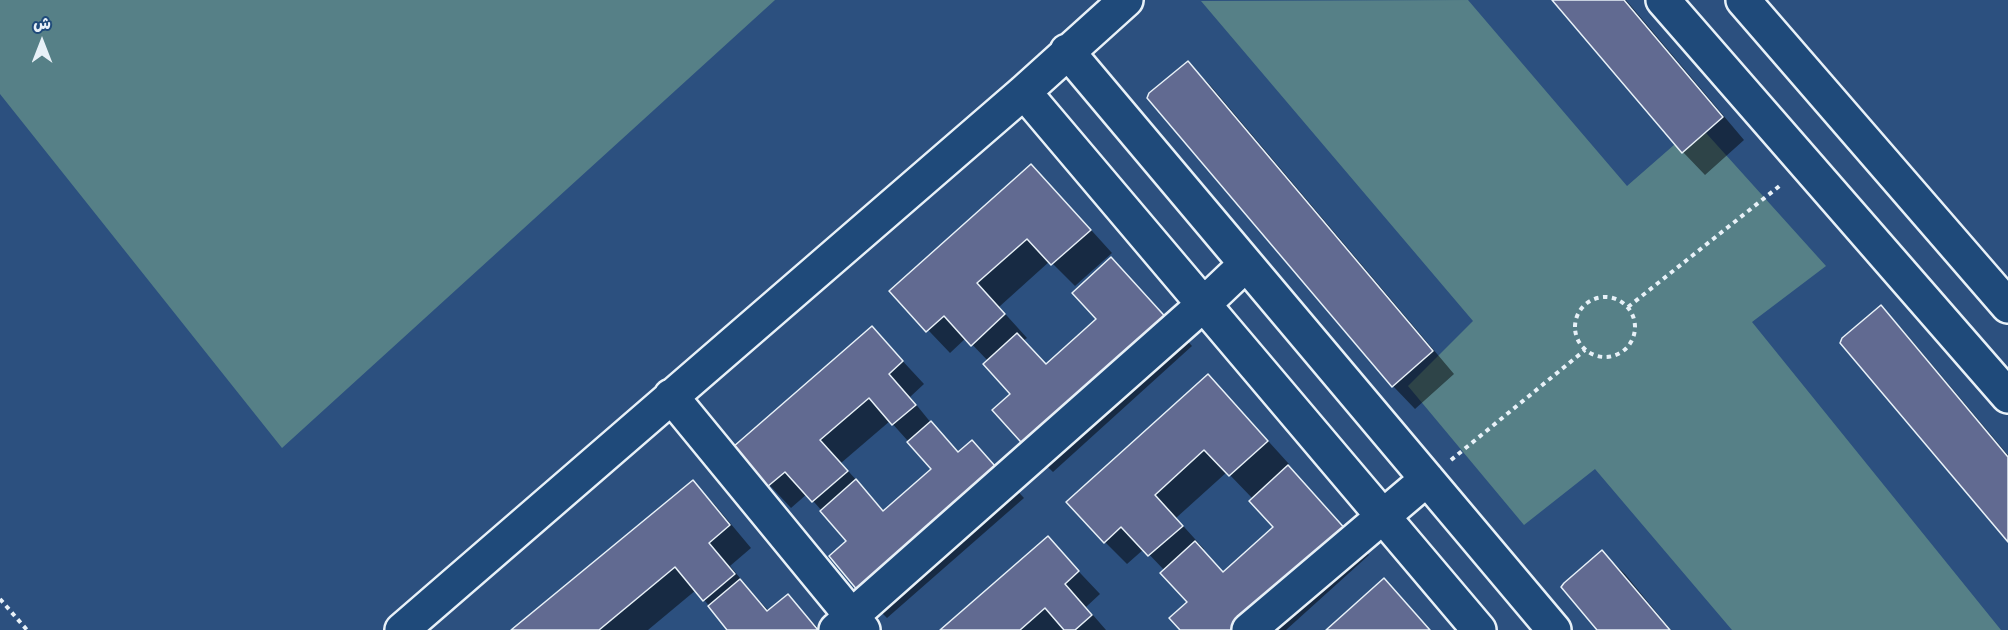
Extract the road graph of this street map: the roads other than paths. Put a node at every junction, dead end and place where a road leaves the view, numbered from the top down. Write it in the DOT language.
graph roads {
  1 [pos="1126,0"];
  2 [pos="1664,0"];
  3 [pos="1743,0"];
  4 [pos="1067,51"];
  5 [pos="1024,92"];
  6 [pos="1246,264"];
  7 [pos="1204,304"];
  8 [pos="2008,306"];
  9 [pos="671,396"];
  10 [pos="2008,396"];
  11 [pos="1427,479"];
  12 [pos="1382,516"];
  13 [pos="850,626"];
  14 [pos="410,627"];
  15 [pos="1249,630"];
  16 [pos="1479,630"];
  17 [pos="1554,630"];
  1 -- 4 [label="street"];
  2 -- 10 [label="street"];
  3 -- 8 [label="street"];
  4 -- 5 [label="street"];
  4 -- 6 [label="street"];
  5 -- 7 [label="street"];
  5 -- 9 [label="street"];
  6 -- 7 [label="street"];
  6 -- 11 [label="street"];
  7 -- 12 [label="street"];
  7 -- 13 [label="street"];
  9 -- 13 [label="street"];
  9 -- 14 [label="street"];
  11 -- 12 [label="street"];
  11 -- 17 [label="street"];
  12 -- 15 [label="street"];
  12 -- 16 [label="street"];
}
